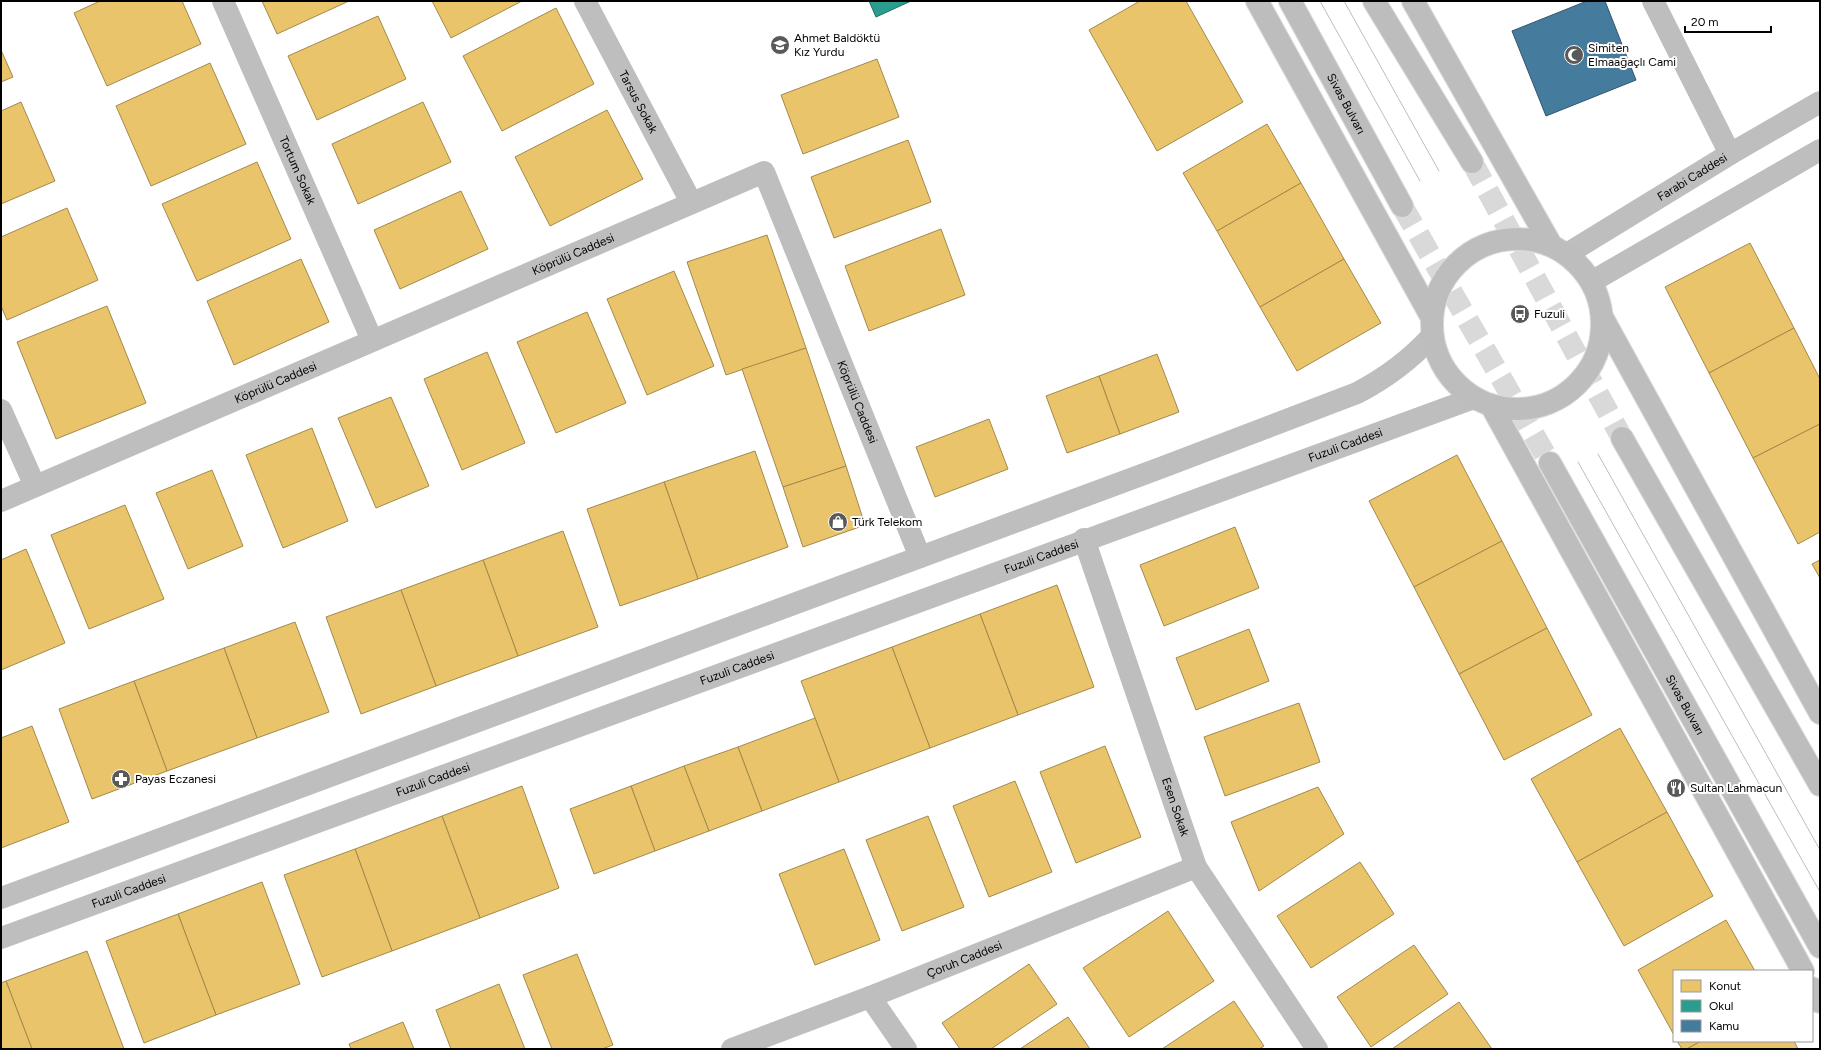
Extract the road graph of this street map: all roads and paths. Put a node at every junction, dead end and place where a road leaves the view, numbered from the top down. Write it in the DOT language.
graph roads {
  1 [pos="223,1"];
  2 [pos="585,1"];
  3 [pos="1257,1"];
  4 [pos="1290,1"];
  5 [pos="1374,1"];
  6 [pos="1413,1"];
  7 [pos="1653,1"];
  8 [pos="1820,102"];
  9 [pos="1820,150"];
  10 [pos="1730,154"];
  11 [pos="1472,162"];
  12 [pos="691,202"];
  13 [pos="1402,206"];
  14 [pos="1559,250"];
  15 [pos="1591,282"];
  16 [pos="1602,317"];
  17 [pos="1432,327"];
  18 [pos="372,340"];
  19 [pos="1483,401"];
  20 [pos="1,410"];
  21 [pos="1622,438"];
  22 [pos="1550,463"];
  23 [pos="35,486"];
  24 [pos="1,501"];
  25 [pos="1084,540"];
  26 [pos="920,557"];
  27 [pos="1820,713"];
  28 [pos="1820,785"];
  29 [pos="1196,867"];
  30 [pos="1,898"];
  31 [pos="1,938"];
  32 [pos="1820,947"];
  33 [pos="1802,970"];
  34 [pos="1813,990"];
  35 [pos="870,997"];
  36 [pos="1820,1002"];
  37 [pos="732,1049"];
  38 [pos="906,1049"];
  39 [pos="1317,1049"];
  1 -- 18 [label="street, Tortum Sokak"];
  2 -- 12 [label="street, Tarsus Sokak"];
  3 -- 17 [label="highway"];
  4 -- 13 [label="highway, Sivas Bulvarı"];
  5 -- 11 [label="highway"];
  6 -- 14 [label="highway"];
  7 -- 10 [label="street"];
  8 -- 10 [label="street, Farabi Caddesi"];
  9 -- 15 [label="street"];
  10 -- 14 [label="street, Farabi Caddesi"];
  12 -- 18 [label="street, Köprülü Caddesi"];
  12 -- 26 [label="street, Köprülü Caddesi"];
  14 -- 15 [label="highway"];
  14 -- 17 [label="highway"];
  15 -- 16 [label="highway"];
  16 -- 19 [label="highway"];
  16 -- 27 [label="highway"];
  17 -- 19 [label="highway"];
  17 -- 26 [label="street"];
  18 -- 23 [label="street, Köprülü Caddesi"];
  19 -- 25 [label="street, Fuzuli Caddesi"];
  19 -- 33 [label="highway"];
  20 -- 23 [label="street"];
  21 -- 28 [label="highway"];
  22 -- 32 [label="highway, Sivas Bulvarı"];
  23 -- 24 [label="street, Köprülü Caddesi"];
  25 -- 29 [label="street, Esen Sokak"];
  25 -- 31 [label="street, Fuzuli Caddesi"];
  26 -- 30 [label="street"];
  29 -- 35 [label="street, Çoruh Caddesi"];
  29 -- 39 [label="street, Esen Sokak"];
  34 -- 36 [label="highway"];
  35 -- 37 [label="street, Çoruh Caddesi"];
  35 -- 38 [label="street"];
}
